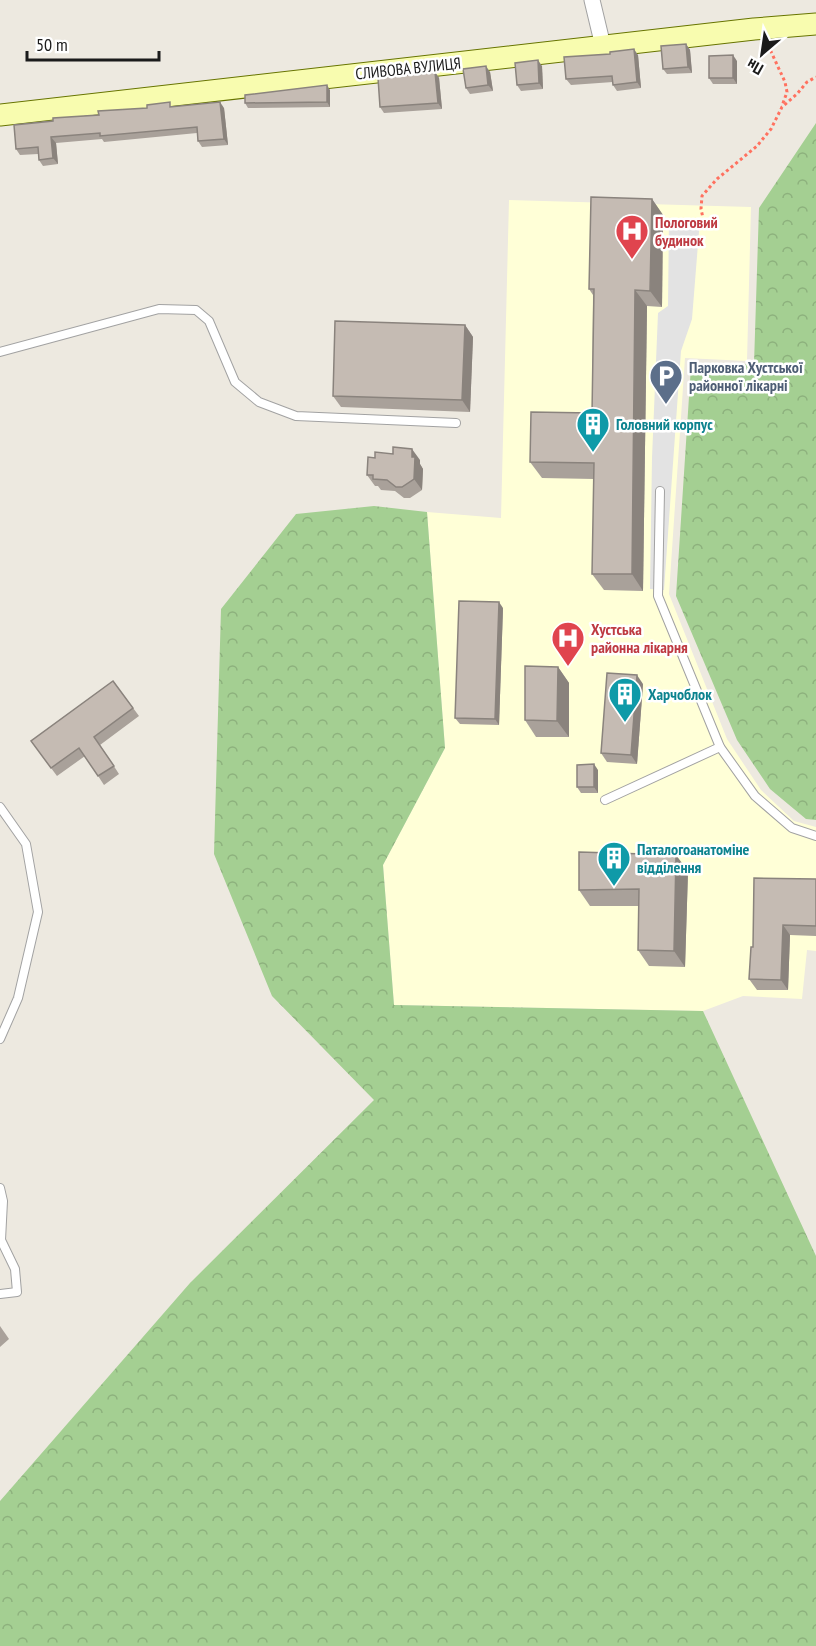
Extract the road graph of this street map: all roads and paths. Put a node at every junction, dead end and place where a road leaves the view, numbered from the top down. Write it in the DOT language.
graph roads {
  1 [pos="592,0"];
  2 [pos="816,24"];
  3 [pos="754,28"];
  4 [pos="603,46"];
  5 [pos="816,77"];
  6 [pos="782,107"];
  7 [pos="0,115"];
  8 [pos="705,227"];
  9 [pos="0,352"];
  10 [pos="456,423"];
  11 [pos="660,491"];
  12 [pos="720,747"];
  13 [pos="605,800"];
  14 [pos="0,807"];
  15 [pos="816,836"];
  16 [pos="0,1039"];
  17 [pos="0,1188"];
  18 [pos="0,1241"];
  19 [pos="0,1294"];
  1 -- 4 [label="street"];
  2 -- 3 [label="street, СЛИВОВА ВУЛИЦЯ"];
  3 -- 4 [label="street, СЛИВОВА ВУЛИЦЯ"];
  3 -- 6 [label="path"];
  4 -- 7 [label="street, СЛИВОВА ВУЛИЦЯ"];
  5 -- 6 [label="path"];
  6 -- 8 [label="path"];
  9 -- 10 [label="lane"];
  11 -- 12 [label="lane"];
  12 -- 13 [label="lane"];
  12 -- 15 [label="lane"];
  14 -- 16 [label="lane"];
  17 -- 18 [label="lane"];
  18 -- 19 [label="lane"];
}
